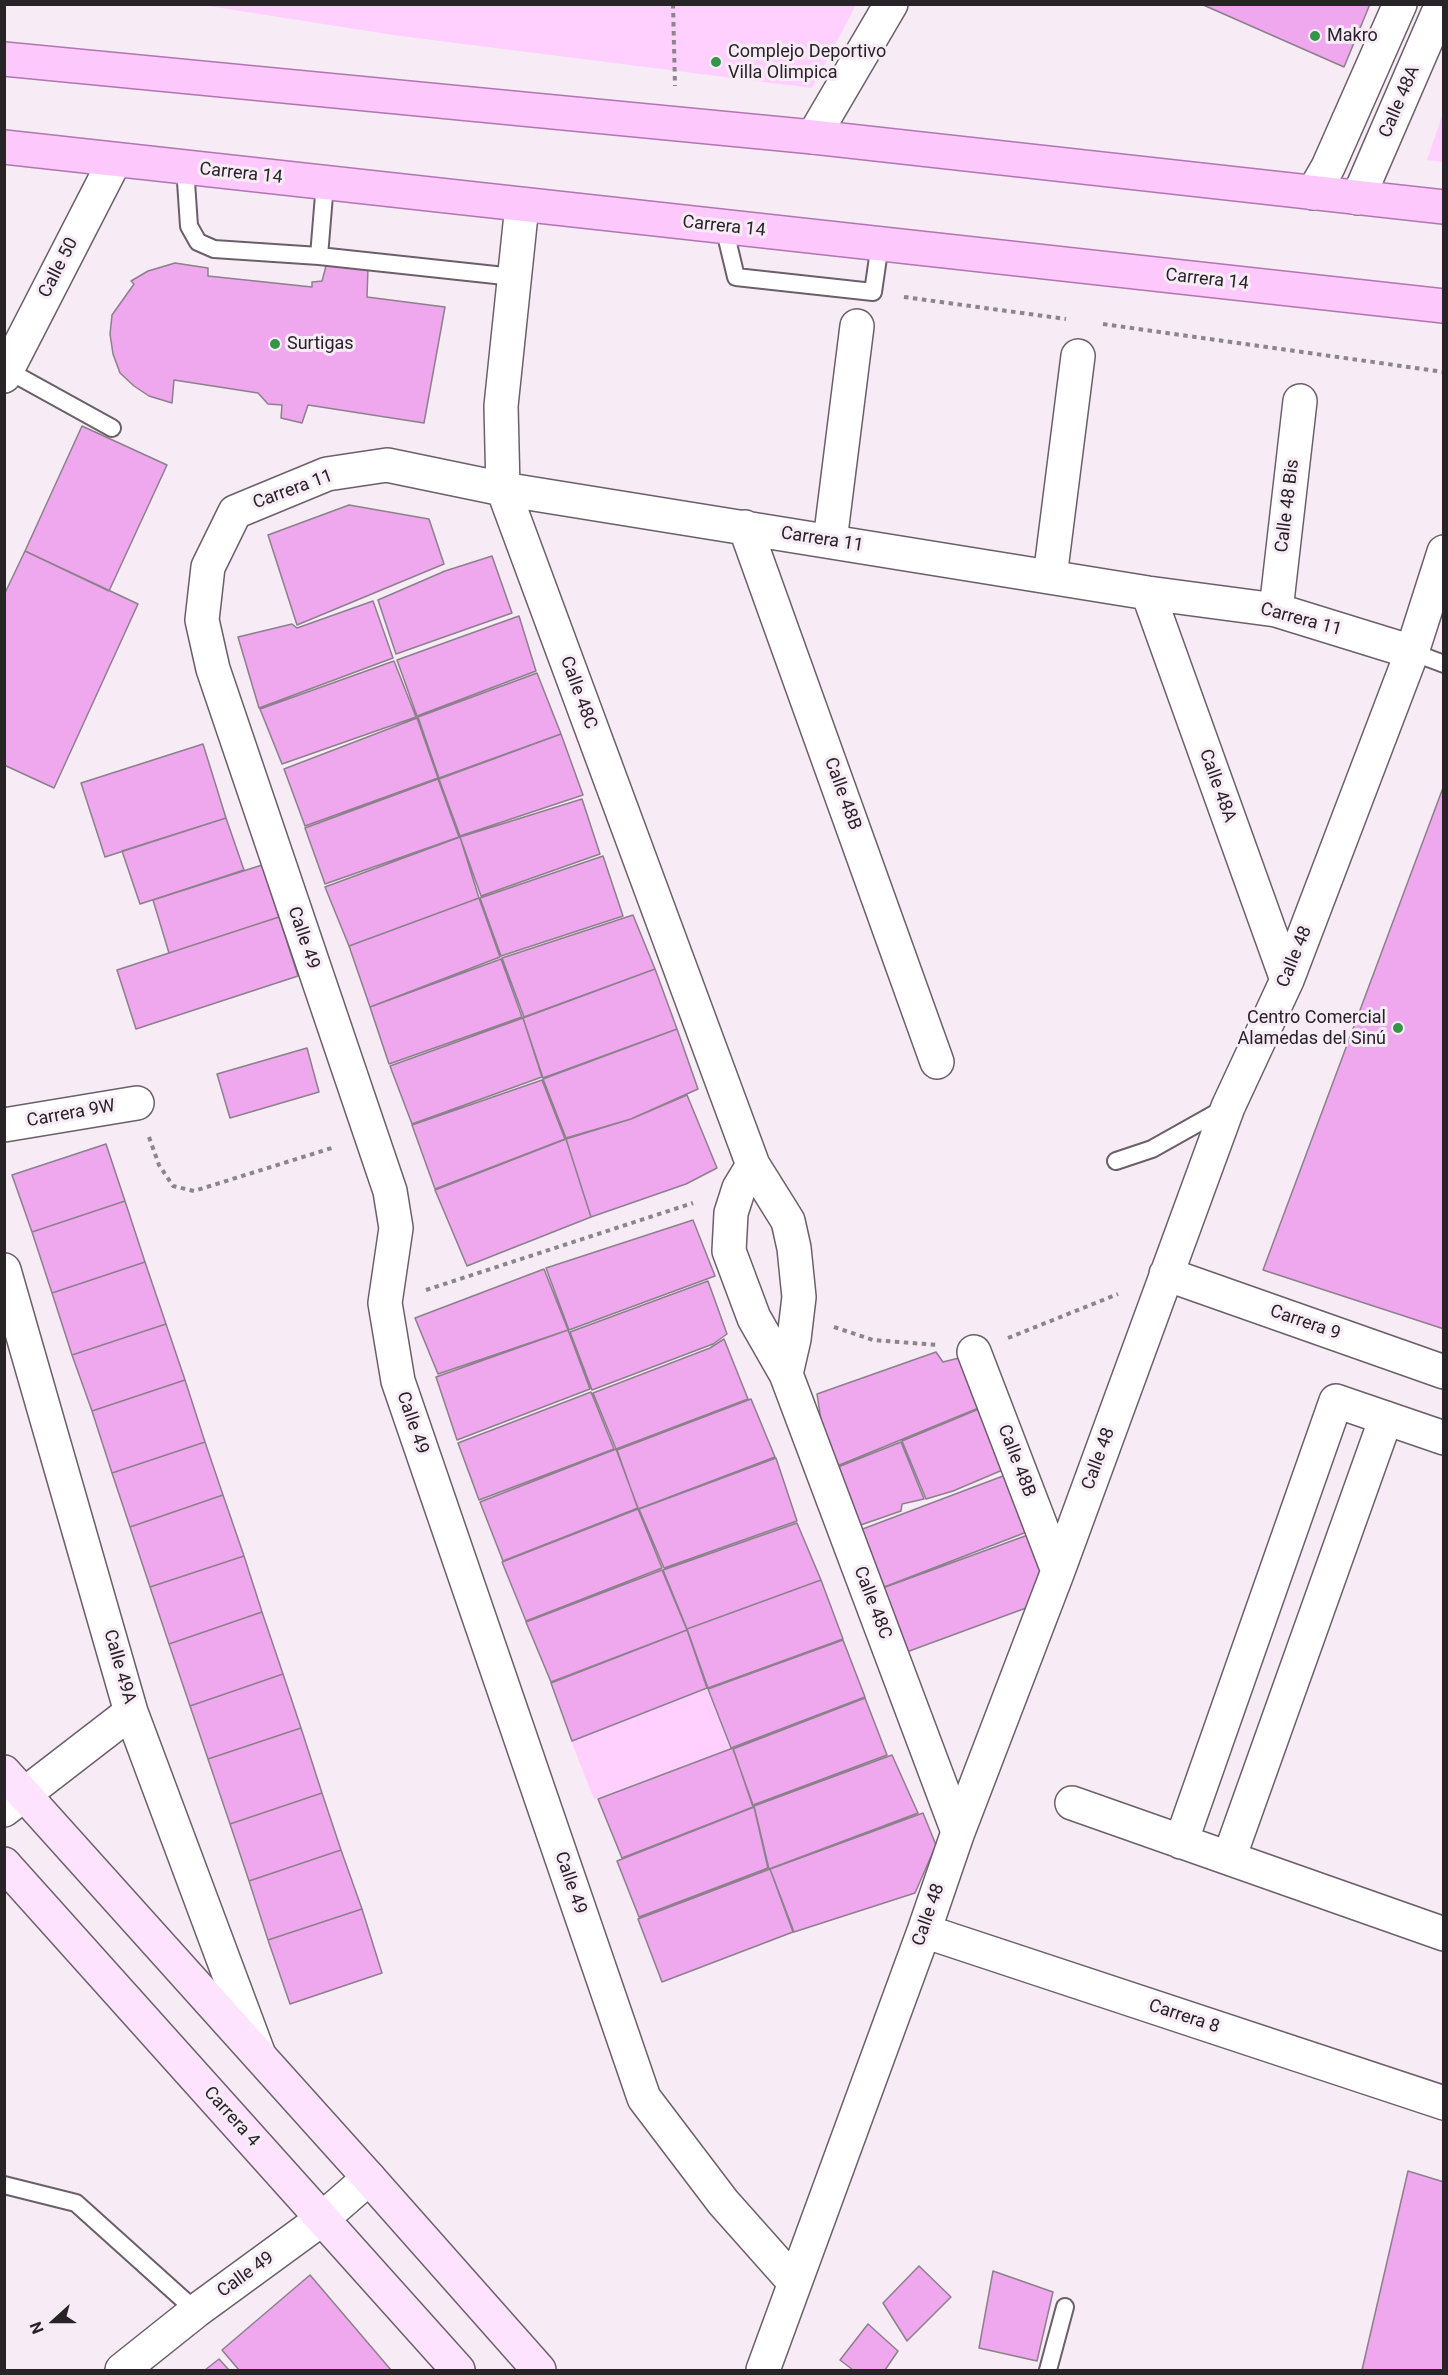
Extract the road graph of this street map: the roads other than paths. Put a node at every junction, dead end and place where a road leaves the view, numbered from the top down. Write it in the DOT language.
graph roads {
  1 [pos="891,4"];
  2 [pos="1400,4"];
  3 [pos="1442,4"];
  4 [pos="4,58"];
  5 [pos="813,137"];
  6 [pos="4,147"];
  7 [pos="115,160"];
  8 [pos="185,167"];
  9 [pos="325,183"];
  10 [pos="1313,193"];
  11 [pos="1358,198"];
  12 [pos="522,205"];
  13 [pos="1443,207"];
  14 [pos="724,227"];
  15 [pos="880,244"];
  16 [pos="319,256"];
  17 [pos="514,277"];
  18 [pos="1443,306"];
  19 [pos="857,326"];
  20 [pos="1078,356"];
  21 [pos="6,373"];
  22 [pos="1300,401"];
  23 [pos="112,428"];
  24 [pos="503,489"];
  25 [pos="235,512"];
  26 [pos="745,527"];
  27 [pos="830,541"];
  28 [pos="1443,552"];
  29 [pos="1050,577"];
  30 [pos="1148,593"];
  31 [pos="1276,610"];
  32 [pos="1412,652"];
  33 [pos="1443,664"];
  34 [pos="1287,980"];
  35 [pos="937,1062"];
  36 [pos="136,1103"];
  37 [pos="1228,1107"];
  38 [pos="4,1125"];
  39 [pos="1116,1161"];
  40 [pos="753,1165"];
  41 [pos="4,1270"];
  42 [pos="1166,1274"];
  43 [pos="974,1352"];
  44 [pos="1443,1372"];
  45 [pos="786,1374"];
  46 [pos="1386,1418"];
  47 [pos="1443,1438"];
  48 [pos="1058,1571"];
  49 [pos="131,1712"];
  50 [pos="11,1792"];
  51 [pos="1072,1803"];
  52 [pos="958,1832"];
  53 [pos="1181,1842"];
  54 [pos="1229,1858"];
  55 [pos="4,1864"];
  56 [pos="924,1931"];
  57 [pos="1443,1934"];
  58 [pos="260,2055"];
  59 [pos="1443,2103"];
  60 [pos="369,2178"];
  61 [pos="4,2185"];
  62 [pos="322,2219"];
  63 [pos="795,2283"];
  64 [pos="1065,2307"];
  65 [pos="195,2312"];
  66 [pos="122,2370"];
  67 [pos="458,2370"];
  68 [pos="539,2370"];
  69 [pos="763,2370"];
  70 [pos="1048,2370"];
  1 -- 5 [label="street"];
  2 -- 10 [label="street"];
  3 -- 11 [label="street, Calle 48A"];
  4 -- 5 [label="main road"];
  5 -- 10 [label="main road"];
  6 -- 7 [label="main road, Carrera 14"];
  7 -- 8 [label="main road, Carrera 14"];
  7 -- 21 [label="street, Calle 50"];
  8 -- 9 [label="main road, Carrera 14"];
  8 -- 16 [label="lane"];
  9 -- 12 [label="main road, Carrera 14"];
  9 -- 16 [label="lane"];
  10 -- 11 [label="main road"];
  11 -- 13 [label="main road"];
  12 -- 14 [label="main road, Carrera 14"];
  12 -- 17 [label="street, Calle 48C"];
  14 -- 15 [label="main road, Carrera 14"];
  14 -- 15 [label="lane"];
  15 -- 18 [label="main road, Carrera 14"];
  16 -- 17 [label="lane"];
  17 -- 24 [label="street, Calle 48C"];
  19 -- 27 [label="street"];
  20 -- 29 [label="street"];
  21 -- 23 [label="lane"];
  22 -- 31 [label="street, Calle 48 Bis"];
  24 -- 25 [label="street, Carrera 11"];
  24 -- 26 [label="street, Carrera 11"];
  24 -- 40 [label="street, Calle 48C"];
  25 -- 63 [label="street, Calle 49"];
  26 -- 27 [label="street, Carrera 11"];
  26 -- 35 [label="street, Calle 48B"];
  27 -- 29 [label="street, Carrera 11"];
  28 -- 32 [label="street, Calle 48"];
  29 -- 30 [label="street, Carrera 11"];
  30 -- 31 [label="street, Carrera 11"];
  30 -- 34 [label="street, Calle 48A"];
  31 -- 32 [label="street, Carrera 11"];
  32 -- 33 [label="lane"];
  32 -- 34 [label="street, Calle 48"];
  34 -- 37 [label="street, Calle 48"];
  36 -- 38 [label="street, Carrera 9W"];
  37 -- 39 [label="lane"];
  37 -- 42 [label="street, Calle 48"];
  40 -- 45 [label="street, Calle 48C"];
  40 -- 45 [label="street, Calle 48C"];
  41 -- 49 [label="street, Calle 49A"];
  42 -- 44 [label="street, Carrera 9"];
  42 -- 48 [label="street, Calle 48"];
  43 -- 48 [label="street, Calle 48B"];
  45 -- 52 [label="street, Calle 48C"];
  46 -- 47 [label="street"];
  46 -- 53 [label="street"];
  46 -- 54 [label="street"];
  48 -- 52 [label="street, Calle 48"];
  49 -- 50 [label="street"];
  49 -- 58 [label="street, Calle 49A"];
  50 -- 58 [label="street"];
  51 -- 53 [label="street"];
  52 -- 56 [label="street, Calle 48"];
  53 -- 54 [label="street"];
  54 -- 57 [label="street"];
  55 -- 62 [label="street, Carrera 4"];
  56 -- 59 [label="street, Carrera 8"];
  56 -- 63 [label="street, Calle 48"];
  58 -- 60 [label="street"];
  60 -- 62 [label="street, Calle 49"];
  60 -- 68 [label="street"];
  61 -- 65 [label="lane"];
  62 -- 65 [label="street, Calle 49"];
  62 -- 67 [label="street, Carrera 4"];
  63 -- 69 [label="street, Calle 48"];
  64 -- 70 [label="lane"];
  65 -- 66 [label="street, Calle 49"];
}
